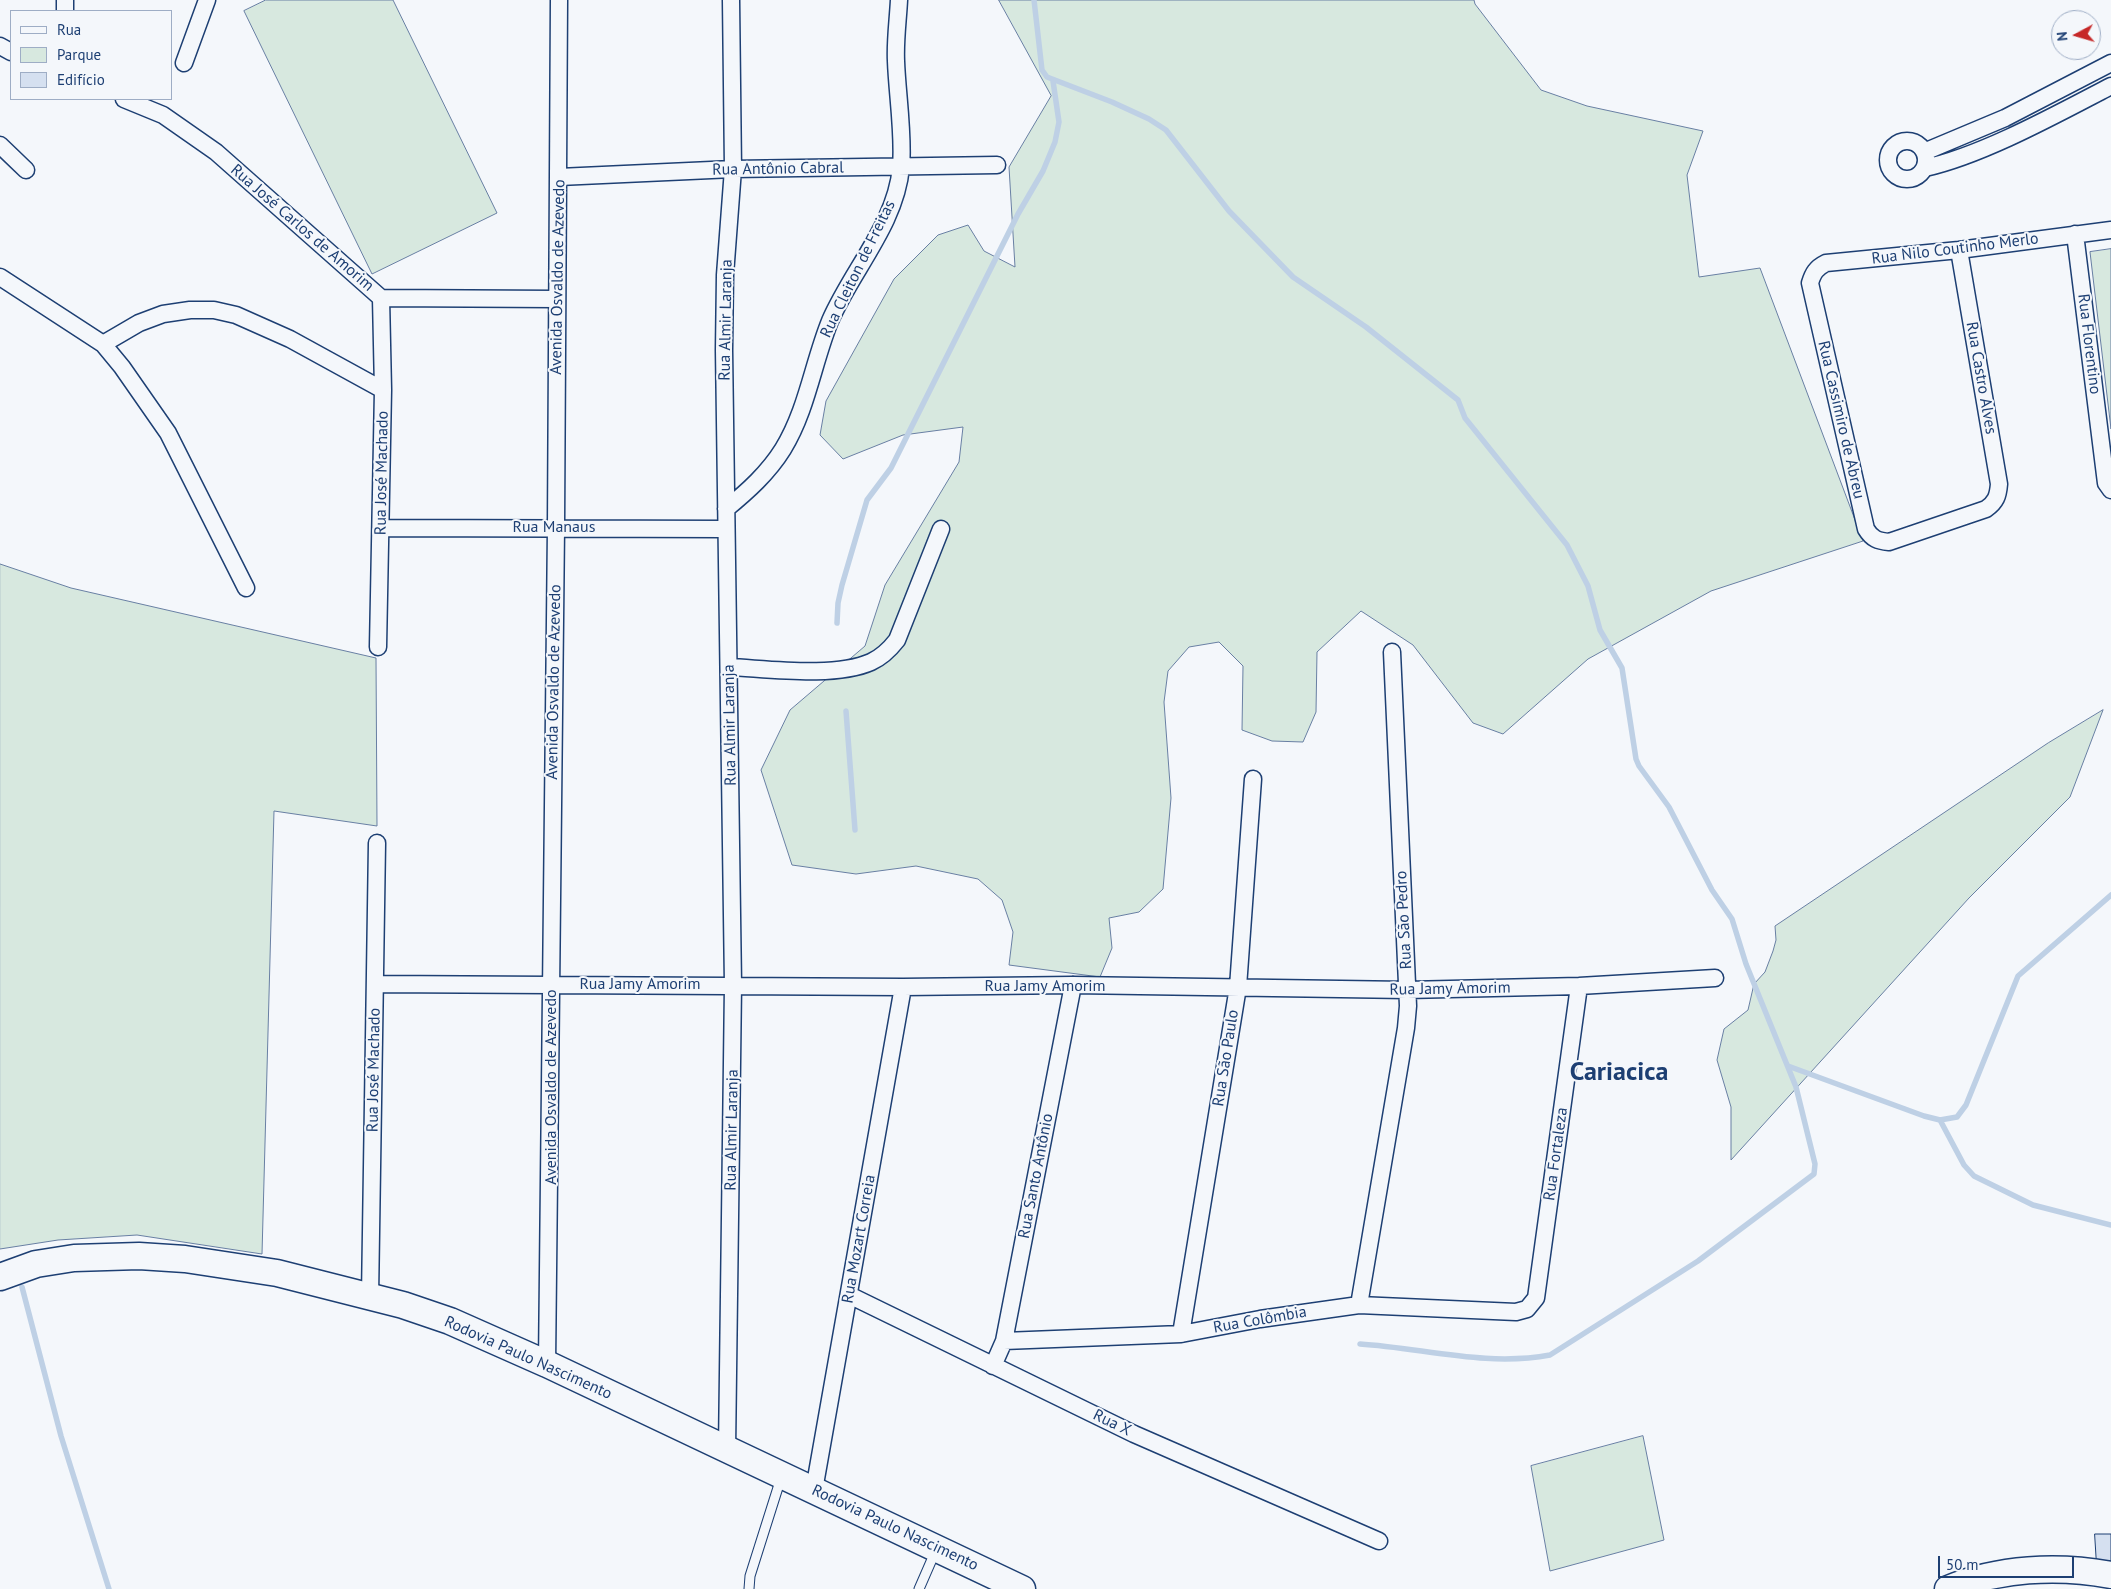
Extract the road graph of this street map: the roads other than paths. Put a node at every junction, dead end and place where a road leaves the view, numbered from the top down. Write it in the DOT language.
graph roads {
  1 [pos="207,0"];
  2 [pos="559,0"];
  3 [pos="731,0"];
  4 [pos="899,0"];
  5 [pos="184,63"];
  6 [pos="2111,63"];
  7 [pos="2073,83"];
  8 [pos="2111,86"];
  9 [pos="126,100"];
  10 [pos="2084,100"];
  11 [pos="0,145"];
  12 [pos="1924,152"];
  13 [pos="997,165"];
  14 [pos="901,167"];
  15 [pos="1925,168"];
  16 [pos="733,169"];
  17 [pos="26,170"];
  18 [pos="559,177"];
  19 [pos="2111,230"];
  20 [pos="2075,234"];
  21 [pos="1959,250"];
  22 [pos="0,277"];
  23 [pos="1810,283"];
  24 [pos="381,298"];
  25 [pos="557,299"];
  26 [pos="103,344"];
  27 [pos="383,390"];
  28 [pos="2108,487"];
  29 [pos="726,509"];
  30 [pos="556,527"];
  31 [pos="381,528"];
  32 [pos="726,529"];
  33 [pos="941,529"];
  34 [pos="1889,542"];
  35 [pos="246,588"];
  36 [pos="378,647"];
  37 [pos="1392,652"];
  38 [pos="730,667"];
  39 [pos="1253,779"];
  40 [pos="378,843"];
  41 [pos="1715,978"];
  42 [pos="376,984"];
  43 [pos="552,984"];
  44 [pos="733,985"];
  45 [pos="1073,985"];
  46 [pos="1579,986"];
  47 [pos="903,987"];
  48 [pos="1238,987"];
  49 [pos="1407,990"];
  50 [pos="0,1277"];
  51 [pos="849,1295"];
  52 [pos="370,1297"];
  53 [pos="1359,1305"];
  54 [pos="1516,1312"];
  55 [pos="1181,1334"];
  56 [pos="1004,1341"];
  57 [pos="547,1364"];
  58 [pos="993,1366"];
  59 [pos="727,1450"];
  60 [pos="782,1475"];
  61 [pos="814,1490"];
  62 [pos="1379,1541"];
  63 [pos="937,1548"];
  64 [pos="2111,1575"];
  65 [pos="749,1589"];
  66 [pos="919,1589"];
  67 [pos="1022,1589"];
  68 [pos="1948,1589"];
  1 -- 5 [label="street"];
  2 -- 18 [label="street, Avenida Osvaldo de Azevedo"];
  3 -- 16 [label="street, Rua Almir Laranja"];
  4 -- 14 [label="street, Rua Cleiton de Freitas"];
  6 -- 7 [label="street"];
  7 -- 10 [label="street"];
  7 -- 12 [label="street"];
  8 -- 10 [label="street"];
  9 -- 24 [label="street, Rua José Carlos de Amorim"];
  10 -- 15 [label="street"];
  11 -- 17 [label="street"];
  12 -- 15 [label="street"];
  12 -- 15 [label="street"];
  13 -- 14 [label="street, Rua Antônio Cabral"];
  14 -- 16 [label="street, Rua Antônio Cabral"];
  14 -- 29 [label="street, Rua Cleiton de Freitas"];
  16 -- 18 [label="street, Rua Antônio Cabral"];
  16 -- 29 [label="street, Rua Almir Laranja"];
  18 -- 25 [label="street, Avenida Osvaldo de Azevedo"];
  19 -- 20 [label="street, Rua Nilo Coutinho Merlo"];
  20 -- 21 [label="street, Rua Nilo Coutinho Merlo"];
  20 -- 28 [label="street, Rua Florentino"];
  21 -- 23 [label="street, Rua Nilo Coutinho Merlo"];
  21 -- 34 [label="street, Rua Castro Alves"];
  22 -- 26 [label="street"];
  23 -- 34 [label="street, Rua Cassimiro de Abreu"];
  24 -- 25 [label="street, Rua José Carlos de Amorim"];
  24 -- 27 [label="street, Rua José Machado"];
  25 -- 30 [label="street, Avenida Osvaldo de Azevedo"];
  26 -- 27 [label="street"];
  26 -- 35 [label="street"];
  27 -- 31 [label="street, Rua José Machado"];
  29 -- 32 [label="street, Rua Almir Laranja"];
  30 -- 31 [label="street, Rua Manaus"];
  30 -- 32 [label="street, Rua Manaus"];
  30 -- 43 [label="street, Avenida Osvaldo de Azevedo"];
  31 -- 36 [label="street, Rua José Machado"];
  32 -- 38 [label="street, Rua Almir Laranja"];
  33 -- 38 [label="street"];
  37 -- 49 [label="street, Rua São Pedro"];
  38 -- 44 [label="street, Rua Almir Laranja"];
  39 -- 48 [label="street, Rua São Paulo"];
  40 -- 42 [label="street, Rua José Machado"];
  41 -- 46 [label="street, Rua Jamy Amorim"];
  42 -- 43 [label="street, Rua Jamy Amorim"];
  42 -- 52 [label="street, Rua José Machado"];
  43 -- 44 [label="street, Rua Jamy Amorim"];
  43 -- 57 [label="street, Avenida Osvaldo de Azevedo"];
  44 -- 47 [label="street, Rua Jamy Amorim"];
  44 -- 59 [label="street, Rua Almir Laranja"];
  45 -- 47 [label="street, Rua Jamy Amorim"];
  45 -- 48 [label="street, Rua Jamy Amorim"];
  45 -- 56 [label="street, Rua Santo Antônio"];
  46 -- 49 [label="street, Rua Jamy Amorim"];
  46 -- 54 [label="street, Rua Fortaleza"];
  47 -- 51 [label="street, Rua Mozart Correia"];
  48 -- 49 [label="street, Rua Jamy Amorim"];
  48 -- 55 [label="street, Rua São Paulo"];
  49 -- 53 [label="street, Rua São Pedro"];
  50 -- 52 [label="main road, Rodovia Paulo Nascimento"];
  51 -- 58 [label="street, Rua X"];
  51 -- 61 [label="street, Rua Mozart Correia"];
  52 -- 57 [label="main road, Rodovia Paulo Nascimento"];
  53 -- 54 [label="street, Rua Colômbia"];
  53 -- 55 [label="street, Rua Colômbia"];
  55 -- 56 [label="street, Rua Colômbia"];
  56 -- 58 [label="street, Rua Santo Antônio"];
  57 -- 59 [label="main road, Rodovia Paulo Nascimento"];
  58 -- 62 [label="street, Rua X"];
  59 -- 60 [label="main road, Rodovia Paulo Nascimento"];
  60 -- 61 [label="main road, Rodovia Paulo Nascimento"];
  60 -- 65 [label="lane"];
  61 -- 63 [label="main road, Rodovia Paulo Nascimento"];
  63 -- 66 [label="lane"];
  63 -- 67 [label="main road, Rodovia Paulo Nascimento"];
  64 -- 68 [label="main road"];
}
